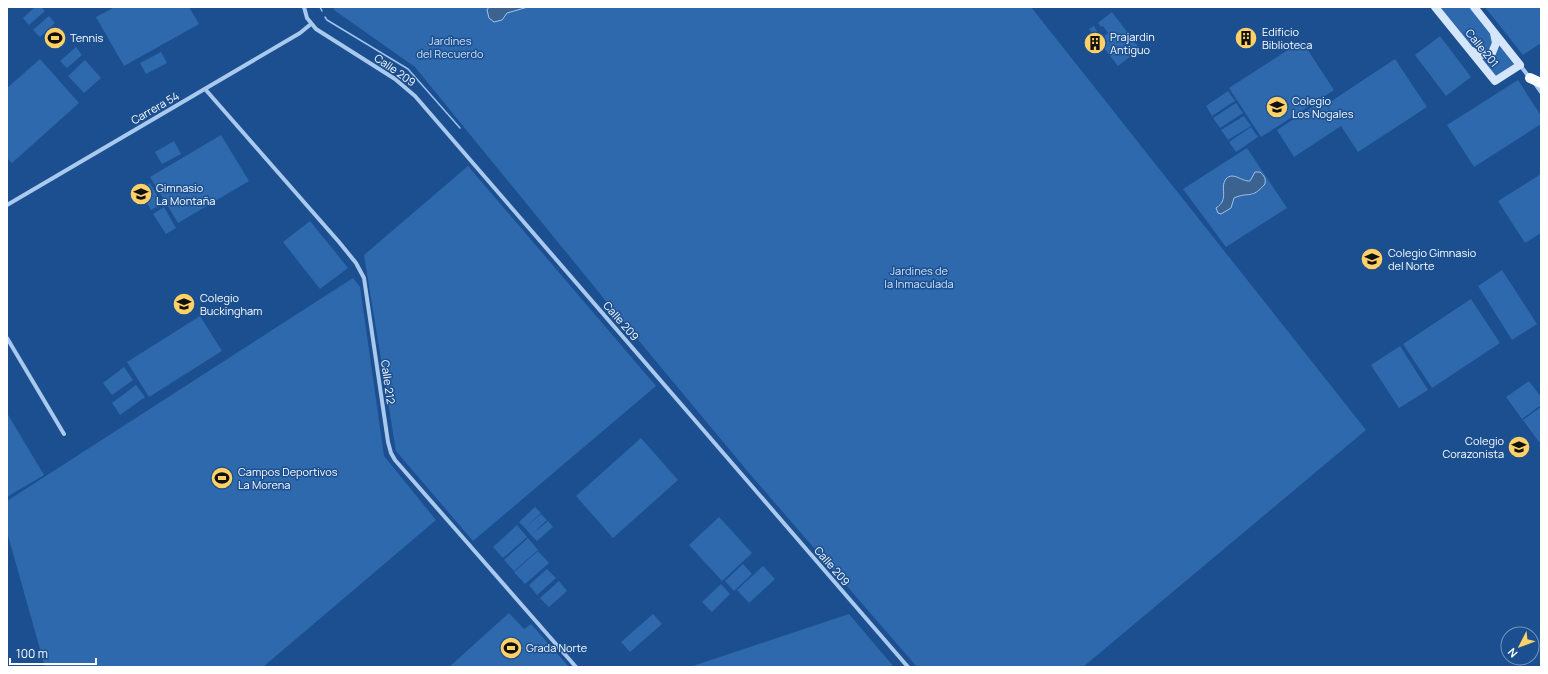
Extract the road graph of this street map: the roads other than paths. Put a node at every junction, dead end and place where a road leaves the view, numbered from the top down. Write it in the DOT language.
graph roads {
  1 [pos="304,7"];
  2 [pos="1435,7"];
  3 [pos="1474,7"];
  4 [pos="311,24"];
  5 [pos="1492,30"];
  6 [pos="1468,48"];
  7 [pos="1520,65"];
  8 [pos="1530,78"];
  9 [pos="1541,83"];
  10 [pos="205,89"];
  11 [pos="1541,92"];
  12 [pos="7,205"];
  13 [pos="7,338"];
  14 [pos="64,434"];
  15 [pos="576,667"];
  16 [pos="908,667"];
  1 -- 4 [label="street"];
  2 -- 6 [label="main road, Calle 201"];
  3 -- 5 [label="main road, Calle 201"];
  4 -- 10 [label="street, Carrera 54"];
  4 -- 16 [label="street, Calle 209"];
  5 -- 6 [label="main road"];
  5 -- 7 [label="main road, Calle 201"];
  6 -- 7 [label="main road, Calle 201"];
  7 -- 8 [label="street, Calle 201"];
  8 -- 9 [label="highway"];
  8 -- 11 [label="street, Calle 201"];
  10 -- 12 [label="street, Carrera 54"];
  10 -- 15 [label="street, Calle 212"];
  13 -- 14 [label="street"];
}
